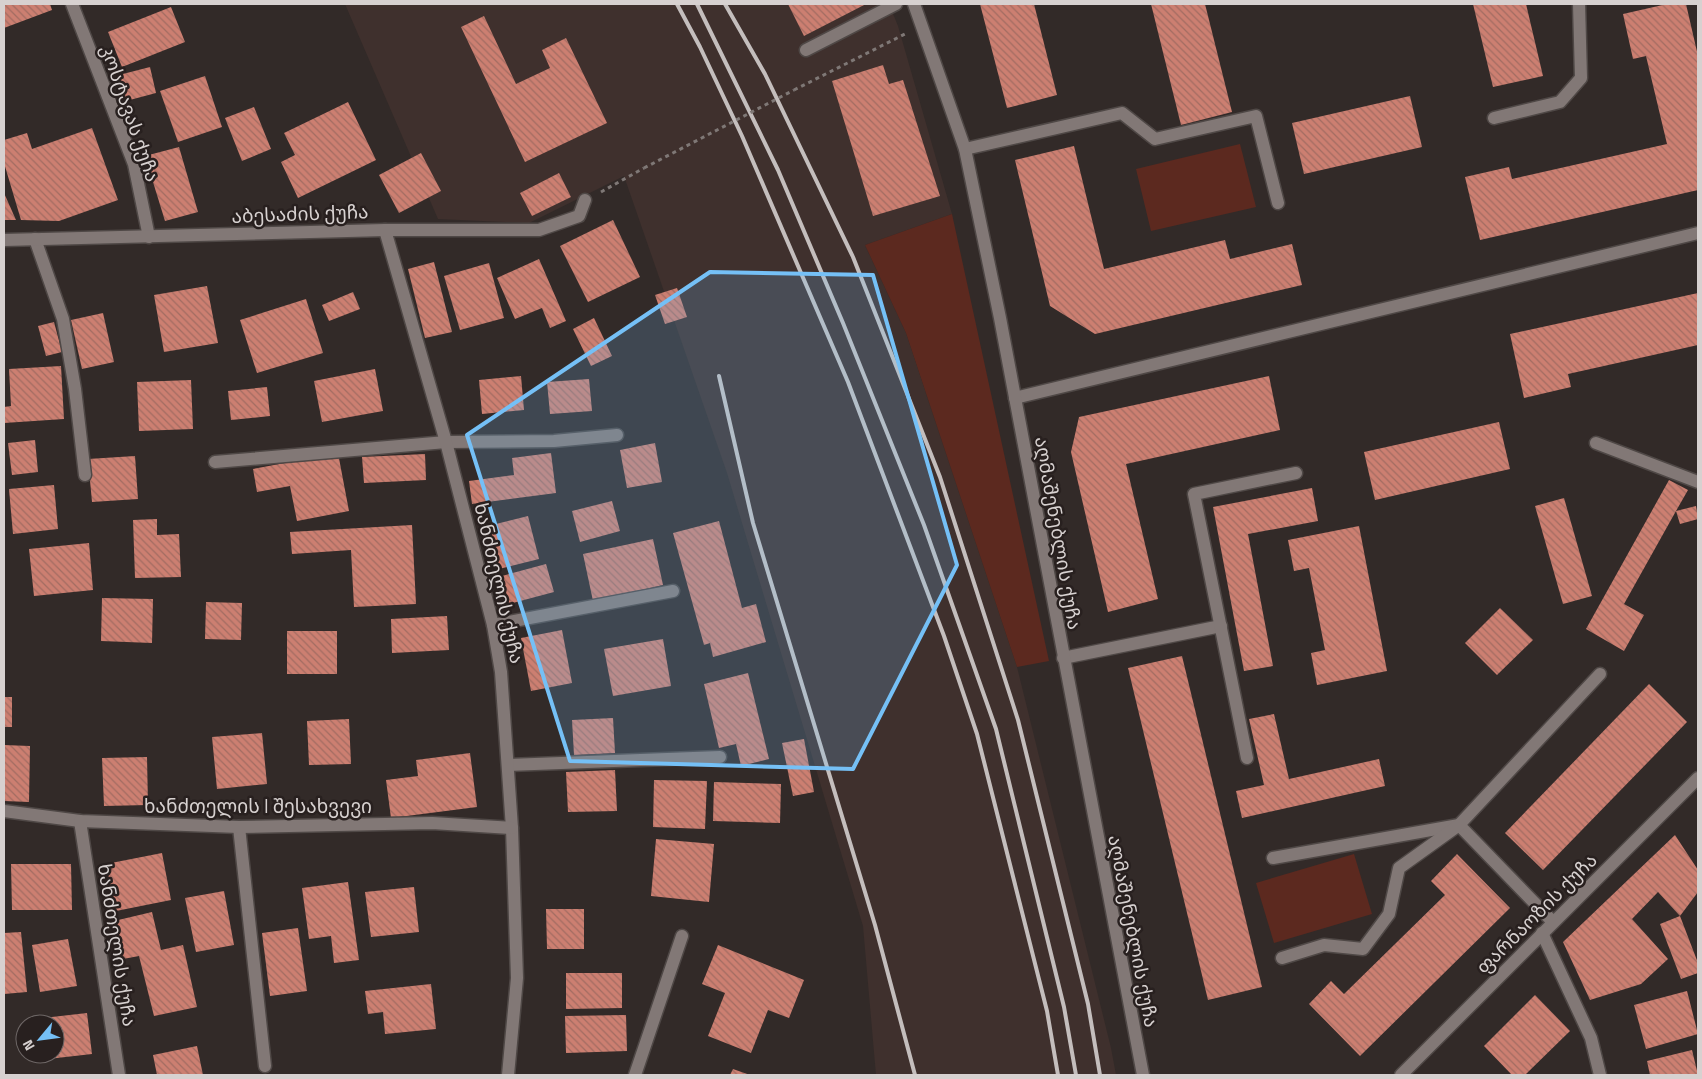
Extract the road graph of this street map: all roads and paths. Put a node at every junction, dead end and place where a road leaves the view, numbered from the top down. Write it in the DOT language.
graph roads {
  1 [pos="72,4"];
  2 [pos="896,4"];
  3 [pos="914,4"];
  4 [pos="1579,4"];
  5 [pos="923,26"];
  6 [pos="806,50"];
  7 [pos="1494,118"];
  8 [pos="965,149"];
  9 [pos="585,200"];
  10 [pos="1278,203"];
  11 [pos="385,230"];
  12 [pos="1698,233"];
  13 [pos="149,236"];
  14 [pos="35,239"];
  15 [pos="4,240"];
  16 [pos="1015,398"];
  17 [pos="617,435"];
  18 [pos="446,442"];
  19 [pos="1596,443"];
  20 [pos="215,462"];
  21 [pos="1296,473"];
  22 [pos="85,475"];
  23 [pos="1698,482"];
  24 [pos="673,591"];
  25 [pos="494,625"];
  26 [pos="1221,626"];
  27 [pos="1063,658"];
  28 [pos="1600,674"];
  29 [pos="720,757"];
  30 [pos="1247,758"];
  31 [pos="508,765"];
  32 [pos="1698,778"];
  33 [pos="4,811"];
  34 [pos="80,821"];
  35 [pos="1459,825"];
  36 [pos="239,827"];
  37 [pos="512,828"];
  38 [pos="1273,858"];
  39 [pos="1553,922"];
  40 [pos="1542,933"];
  41 [pos="682,936"];
  42 [pos="1282,958"];
  43 [pos="265,1066"];
  44 [pos="119,1075"];
  45 [pos="508,1075"];
  46 [pos="635,1075"];
  47 [pos="1143,1075"];
  48 [pos="1401,1075"];
  49 [pos="1600,1075"];
  1 -- 13 [label="street, კოსტავას ქუჩა"];
  2 -- 6 [label="street"];
  3 -- 5 [label="street, აღმაშენებლის ქუჩა"];
  4 -- 7 [label="street"];
  5 -- 8 [label="street, აღმაშენებლის ქუჩა"];
  5 -- 9 [label="path, bridge"];
  8 -- 10 [label="street"];
  8 -- 16 [label="street, აღმაშენებლის ქუჩა"];
  9 -- 11 [label="street, აბესაძის ქუჩა"];
  11 -- 13 [label="street, აბესაძის ქუჩა"];
  11 -- 18 [label="street, ხანძთელის ქუჩა"];
  12 -- 16 [label="street"];
  13 -- 14 [label="street, აბესაძის ქუჩა"];
  14 -- 15 [label="street, აბესაძის ქუჩა"];
  14 -- 22 [label="street"];
  16 -- 27 [label="street, აღმაშენებლის ქუჩა"];
  17 -- 18 [label="street"];
  18 -- 20 [label="street"];
  18 -- 25 [label="street, ხანძთელის ქუჩა"];
  19 -- 23 [label="street"];
  21 -- 26 [label="street"];
  24 -- 25 [label="street"];
  25 -- 31 [label="street, ხანძთელის ქუჩა"];
  26 -- 27 [label="street"];
  26 -- 30 [label="street"];
  27 -- 47 [label="street, აღმაშენებლის ქუჩა"];
  28 -- 35 [label="street"];
  29 -- 31 [label="street"];
  31 -- 37 [label="street, ხანძთელის ქუჩა"];
  32 -- 39 [label="street, ფარნაოზის ქუჩა"];
  33 -- 34 [label="street, ხანძთელის I შესახვევი"];
  34 -- 36 [label="street, ხანძთელის I შესახვევი"];
  34 -- 44 [label="street, ხანძთელის ქუჩა"];
  35 -- 38 [label="street"];
  35 -- 39 [label="street"];
  35 -- 42 [label="street"];
  36 -- 37 [label="street, ხანძთელის I შესახვევი"];
  36 -- 43 [label="street"];
  37 -- 45 [label="street, ხანძთელის ქუჩა"];
  39 -- 40 [label="street, ფარნაოზის ქუჩა"];
  40 -- 48 [label="street, ფარნაოზის ქუჩა"];
  40 -- 49 [label="street"];
  41 -- 46 [label="street"];
}
